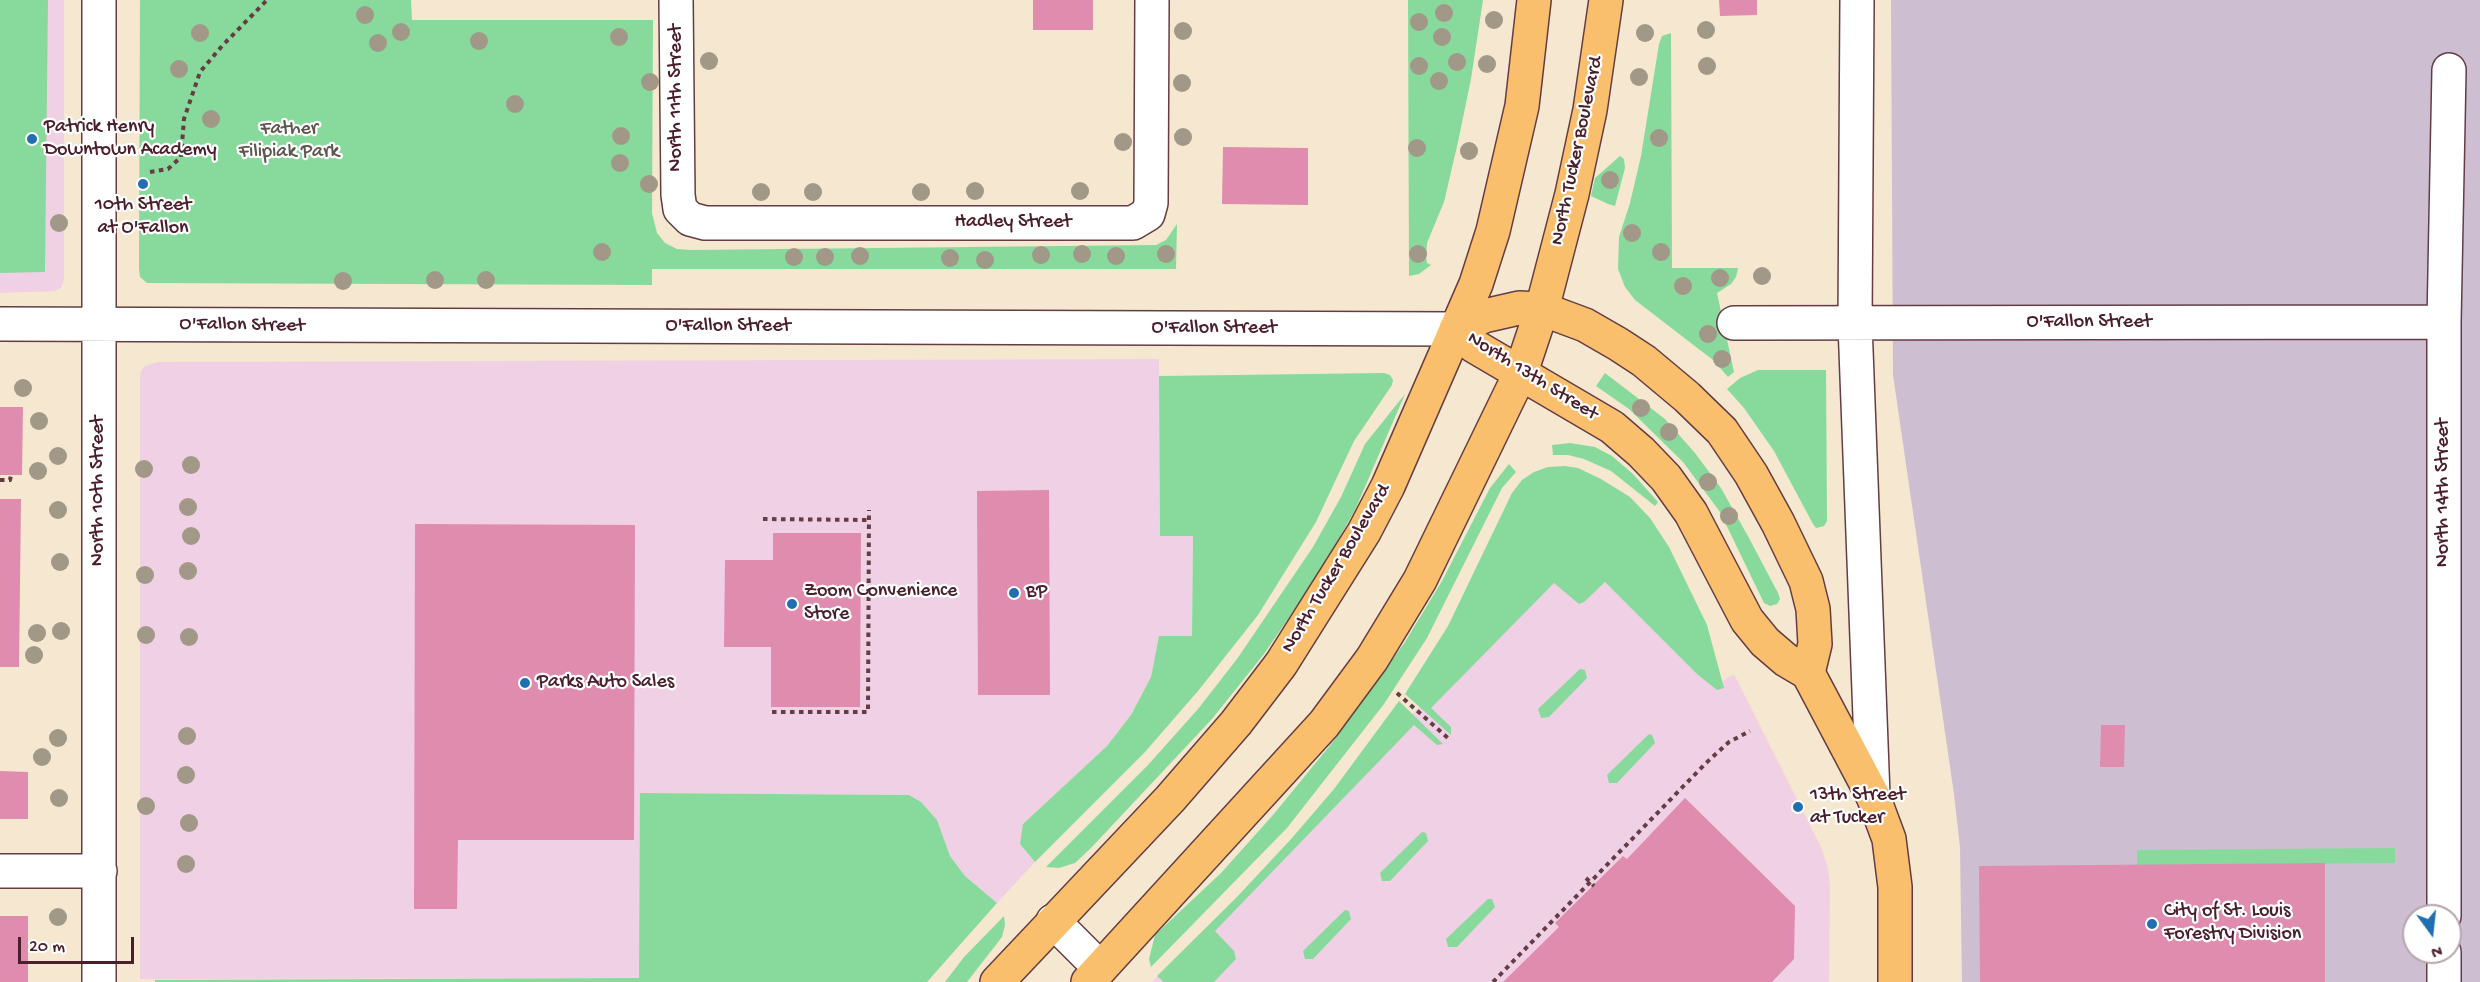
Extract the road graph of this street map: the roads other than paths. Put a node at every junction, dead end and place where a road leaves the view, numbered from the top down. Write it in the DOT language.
graph roads {
  1 [pos="99,0"];
  2 [pos="676,0"];
  3 [pos="1152,0"];
  4 [pos="1534,0"];
  5 [pos="1606,0"];
  6 [pos="1857,0"];
  7 [pos="2449,70"];
  8 [pos="678,195"];
  9 [pos="1542,309"];
  10 [pos="2444,322"];
  11 [pos="1734,323"];
  12 [pos="0,324"];
  13 [pos="1855,324"];
  14 [pos="99,325"];
  15 [pos="1456,329"];
  16 [pos="1521,372"];
  17 [pos="1808,673"];
  18 [pos="1873,796"];
  19 [pos="0,871"];
  20 [pos="100,871"];
  21 [pos="2444,904"];
  22 [pos="1053,921"];
  23 [pos="2444,964"];
  24 [pos="1094,975"];
  25 [pos="99,982"];
  26 [pos="997,982"];
  27 [pos="1895,982"];
  28 [pos="2444,982"];
  1 -- 14 [label="street, North 10th Street"];
  2 -- 8 [label="street, North 11th Street"];
  3 -- 8 [label="street, Hadley Street"];
  4 -- 15 [label="main road, North Tucker Boulevard"];
  5 -- 9 [label="main road, North Tucker Boulevard"];
  6 -- 13 [label="street"];
  7 -- 10 [label="street, North 14th Street"];
  9 -- 15 [label="main road, North 13th Street"];
  9 -- 16 [label="main road, North Tucker Boulevard"];
  9 -- 17 [label="main road, North 13th Street"];
  10 -- 13 [label="street, O'Fallon Street"];
  10 -- 21 [label="street, North 14th Street"];
  11 -- 13 [label="street, O'Fallon Street"];
  12 -- 14 [label="street, O'Fallon Street"];
  13 -- 18 [label="street"];
  14 -- 15 [label="street, O'Fallon Street"];
  14 -- 20 [label="street, North 10th Street"];
  15 -- 16 [label="main road, North 13th Street"];
  15 -- 22 [label="main road, North Tucker Boulevard"];
  16 -- 17 [label="main road, North 13th Street"];
  16 -- 24 [label="main road, North Tucker Boulevard"];
  17 -- 18 [label="main road"];
  18 -- 27 [label="main road"];
  19 -- 20 [label="street"];
  20 -- 25 [label="street, North 10th Street"];
  22 -- 24 [label="street"];
  22 -- 26 [label="main road, North Tucker Boulevard"];
  23 -- 28 [label="street"];
}
